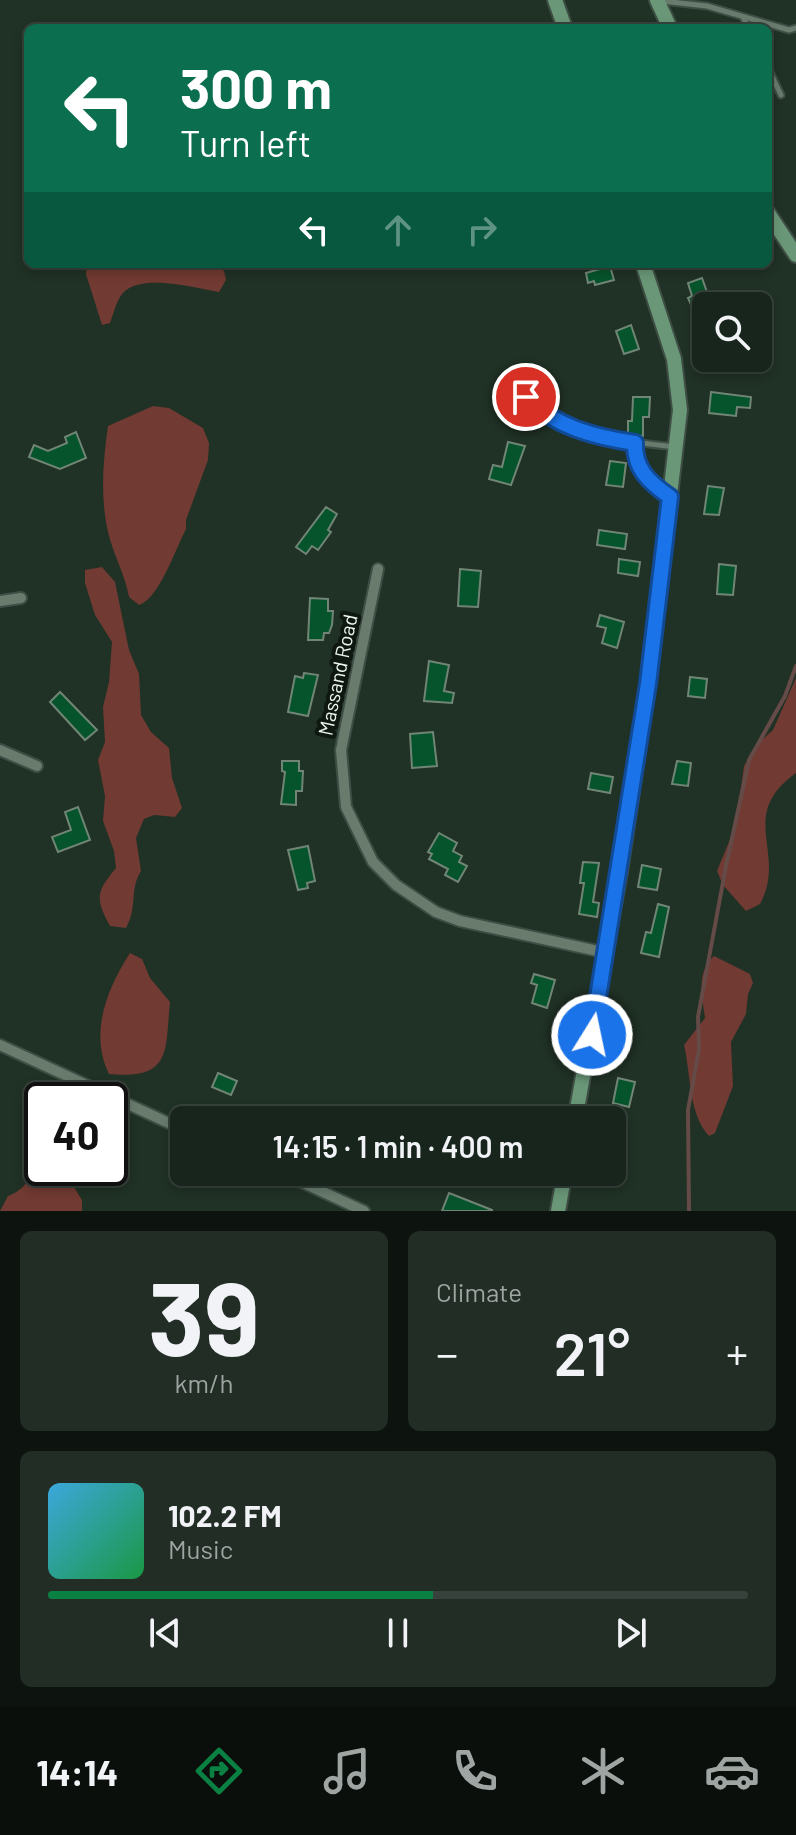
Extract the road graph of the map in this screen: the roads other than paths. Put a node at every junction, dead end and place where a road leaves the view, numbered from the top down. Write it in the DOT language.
graph roads {
  1 [pos="555,0"];
  2 [pos="657,0"];
  3 [pos="742,16"];
  4 [pos="564,24"];
  5 [pos="668,24"];
  6 [pos="746,24"];
  7 [pos="769,24"];
  8 [pos="772,25"];
  9 [pos="796,28"];
  10 [pos="772,76"];
  11 [pos="781,95"];
  12 [pos="772,219"];
  13 [pos="796,255"];
  14 [pos="644,268"];
  15 [pos="522,370"];
  16 [pos="635,443"];
  17 [pos="676,447"];
  18 [pos="670,497"];
  19 [pos="378,569"];
  20 [pos="21,598"];
  21 [pos="0,601"];
  22 [pos="0,750"];
  23 [pos="37,766"];
  24 [pos="607,953"];
  25 [pos="0,1045"];
  26 [pos="578,1106"];
  27 [pos="170,1124"];
  28 [pos="310,1186"];
  29 [pos="562,1186"];
  30 [pos="364,1211"];
  31 [pos="558,1211"];
  1 -- 4 [label="street"];
  2 -- 3 [label="lane"];
  2 -- 5 [label="street"];
  3 -- 6 [label="lane"];
  3 -- 7 [label="lane"];
  8 -- 9 [label="lane"];
  10 -- 11 [label="lane"];
  12 -- 13 [label="street"];
  14 -- 17 [label="street"];
  15 -- 16 [label="lane"];
  16 -- 17 [label="lane"];
  16 -- 18 [label="lane"];
  17 -- 18 [label="street"];
  18 -- 24 [label="street"];
  19 -- 24 [label="street, Massand Road"];
  20 -- 21 [label="street"];
  22 -- 23 [label="street"];
  24 -- 26 [label="street"];
  25 -- 27 [label="street"];
  28 -- 30 [label="street"];
  29 -- 31 [label="street"];
}
